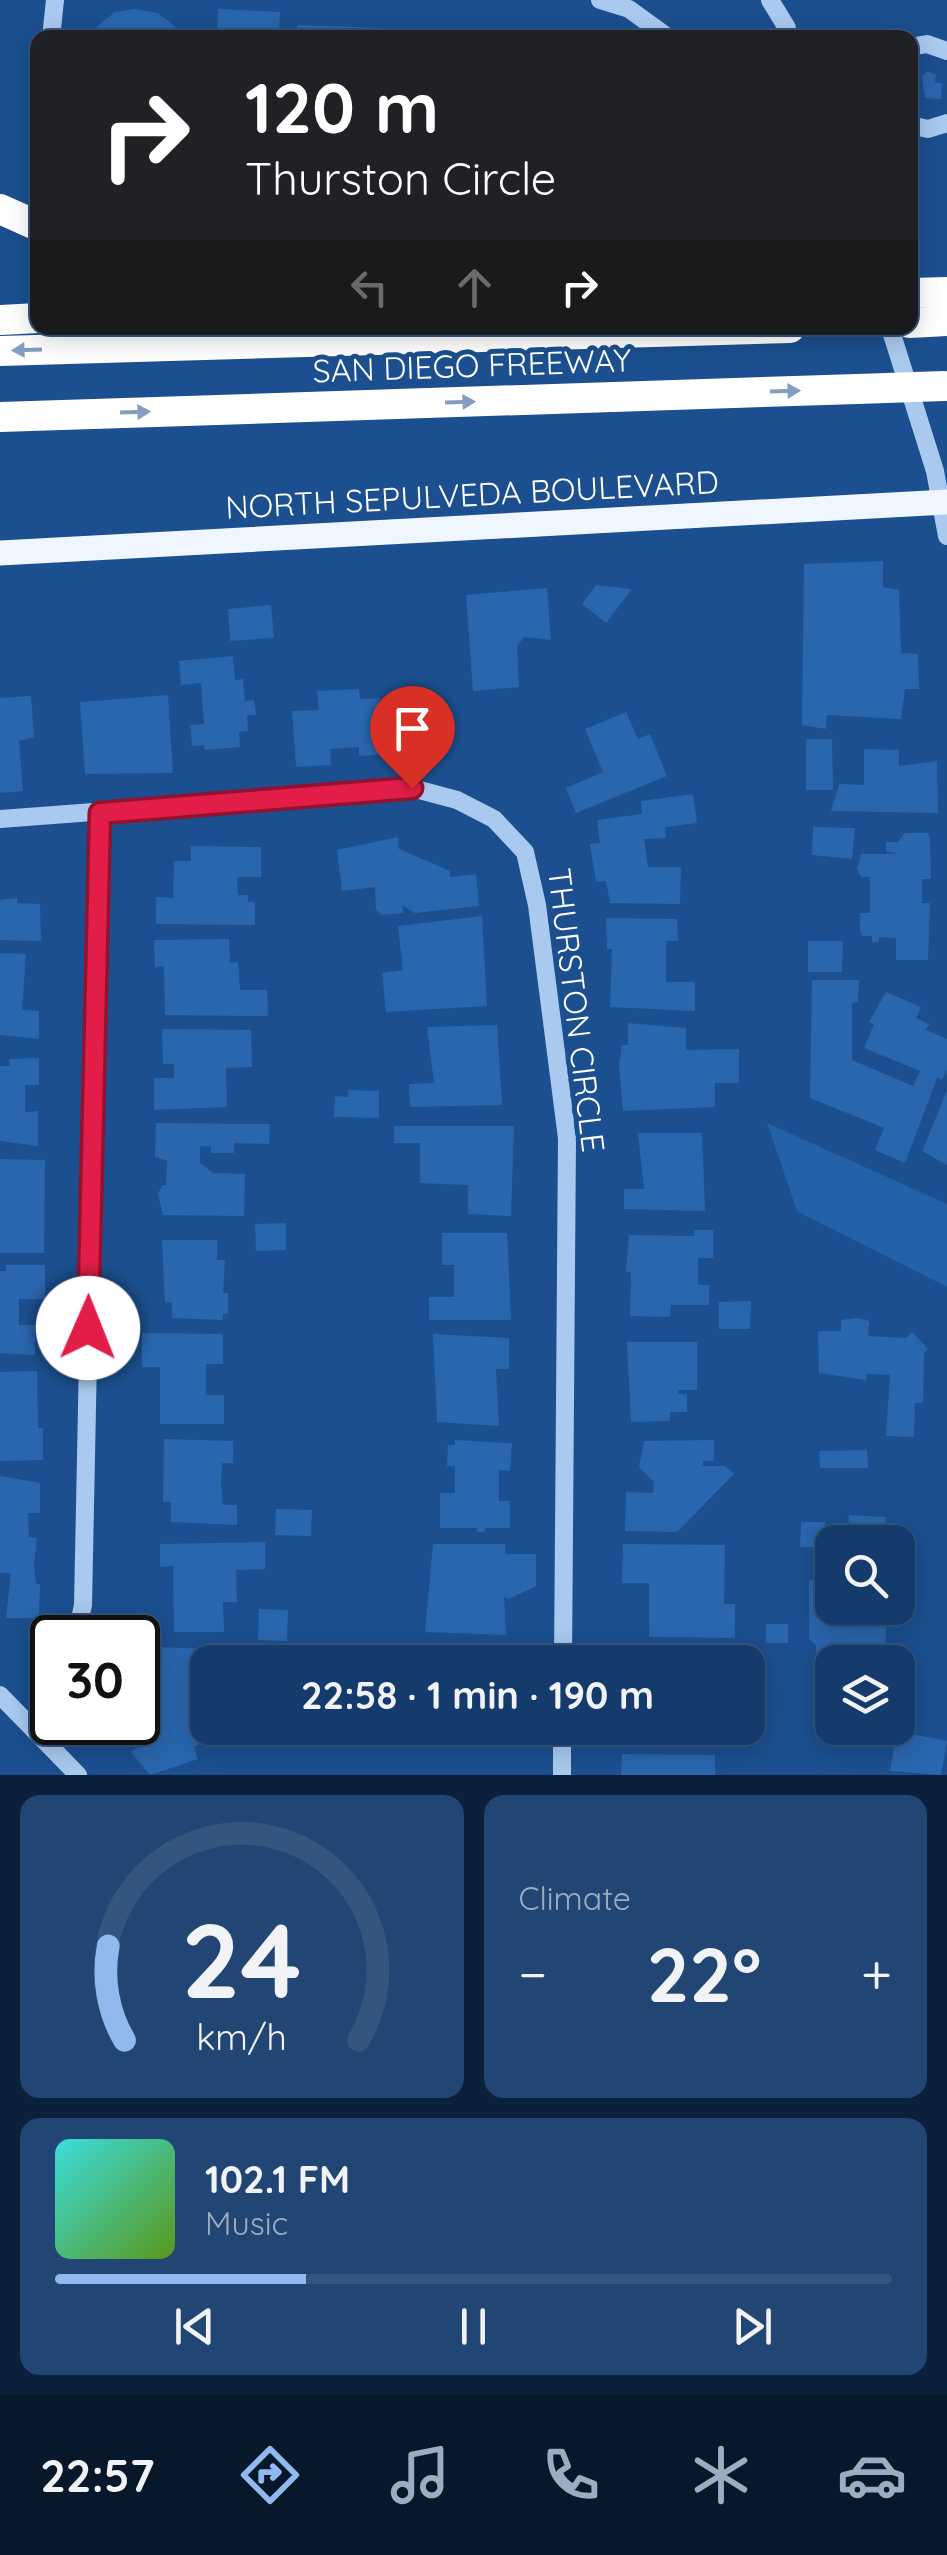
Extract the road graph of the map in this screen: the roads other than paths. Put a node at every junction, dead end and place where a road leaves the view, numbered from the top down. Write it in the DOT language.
graph roads {
  1 [pos="56,0"];
  2 [pos="600,0"];
  3 [pos="770,0"];
  4 [pos="52,30"];
  5 [pos="658,30"];
  6 [pos="787,30"];
  7 [pos="918,46"];
  8 [pos="947,51"];
  9 [pos="947,123"];
  10 [pos="918,127"];
  11 [pos="0,209"];
  12 [pos="30,222"];
  13 [pos="30,318"];
  14 [pos="0,320"];
  15 [pos="550,335"];
  16 [pos="892,335"];
  17 [pos="0,351"];
  18 [pos="945,386"];
  19 [pos="0,420"];
  20 [pos="944,502"];
  21 [pos="947,536"];
  22 [pos="0,553"];
  23 [pos="100,813"];
  24 [pos="0,819"];
  25 [pos="81,1615"];
  26 [pos="563,1645"];
  27 [pos="0,1694"];
  28 [pos="562,1745"];
  29 [pos="54,1746"];
  30 [pos="78,1775"];
  31 [pos="562,1775"];
  1 -- 4 [label="street"];
  2 -- 5 [label="street"];
  3 -- 6 [label="street"];
  7 -- 8 [label="street"];
  9 -- 10 [label="street"];
  11 -- 12 [label="highway"];
  13 -- 14 [label="highway"];
  15 -- 17 [label="highway, one-way"];
  16 -- 20 [label="street"];
  19 -- 18 [label="highway, SAN DIEGO FREEWAY, one-way, bridge"];
  20 -- 21 [label="street"];
  20 -- 22 [label="main road, NORTH SEPULVEDA BOULEVARD"];
  23 -- 24 [label="street, THURSTON CIRCLE"];
  23 -- 25 [label="street"];
  23 -- 26 [label="street, THURSTON CIRCLE"];
  27 -- 29 [label="street"];
  28 -- 31 [label="street"];
  29 -- 30 [label="street"];
}
